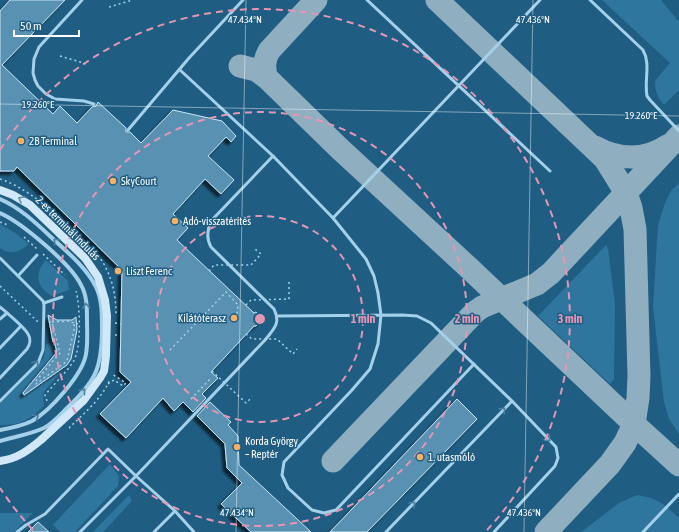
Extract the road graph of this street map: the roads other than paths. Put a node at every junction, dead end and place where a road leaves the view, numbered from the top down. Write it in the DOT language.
graph roads {
  1 [pos="82,0"];
  2 [pos="243,0"];
  3 [pos="367,0"];
  4 [pos="540,0"];
  5 [pos="590,0"];
  6 [pos="180,70"];
  7 [pos="460,86"];
  8 [pos="94,104"];
  9 [pos="128,130"];
  10 [pos="679,131"];
  11 [pos="273,156"];
  12 [pos="550,171"];
  13 [pos="0,190"];
  14 [pos="0,199"];
  15 [pos="0,213"];
  16 [pos="333,218"];
  17 [pos="37,255"];
  18 [pos="0,258"];
  19 [pos="18,276"];
  20 [pos="62,297"];
  21 [pos="44,303"];
  22 [pos="0,307"];
  23 [pos="7,313"];
  24 [pos="381,315"];
  25 [pos="278,316"];
  26 [pos="0,320"];
  27 [pos="21,326"];
  28 [pos="0,348"];
  29 [pos="474,364"];
  30 [pos="0,378"];
  31 [pos="0,401"];
  32 [pos="512,401"];
  33 [pos="0,430"];
  34 [pos="0,441"];
  35 [pos="0,461"];
  36 [pos="136,476"];
  37 [pos="679,494"];
  38 [pos="176,510"];
  39 [pos="18,532"];
  40 [pos="80,532"];
  41 [pos="154,532"];
  42 [pos="194,532"];
  43 [pos="386,532"];
  44 [pos="494,532"];
  45 [pos="644,532"];
  1 -- 8 [label="lane"];
  2 -- 6 [label="lane"];
  3 -- 7 [label="lane"];
  4 -- 7 [label="lane"];
  5 -- 10 [label="lane"];
  6 -- 9 [label="lane"];
  6 -- 11 [label="lane"];
  7 -- 12 [label="lane"];
  7 -- 16 [label="lane"];
  11 -- 16 [label="lane"];
  11 -- 25 [label="lane"];
  35 -- 13 [label="street, 2-es terminál indulás, one-way, bridge"];
  34 -- 14 [label="street, one-way"];
  33 -- 15 [label="street, one-way"];
  16 -- 24 [label="lane"];
  17 -- 19 [label="lane"];
  18 -- 19 [label="lane"];
  19 -- 21 [label="lane"];
  20 -- 21 [label="lane"];
  31 -- 21 [label="lane, one-way"];
  22 -- 23 [label="lane"];
  23 -- 26 [label="lane"];
  23 -- 27 [label="lane"];
  24 -- 25 [label="lane"];
  24 -- 29 [label="lane"];
  24 -- 29 [label="lane"];
  25 -- 36 [label="lane"];
  27 -- 28 [label="lane"];
  27 -- 30 [label="lane"];
  29 -- 32 [label="lane"];
  43 -- 32 [label="lane, one-way"];
  32 -- 44 [label="lane, one-way"];
  36 -- 38 [label="lane"];
  36 -- 39 [label="lane"];
  36 -- 40 [label="lane"];
  37 -- 45 [label="lane"];
  38 -- 41 [label="lane"];
  38 -- 42 [label="lane"];
}
